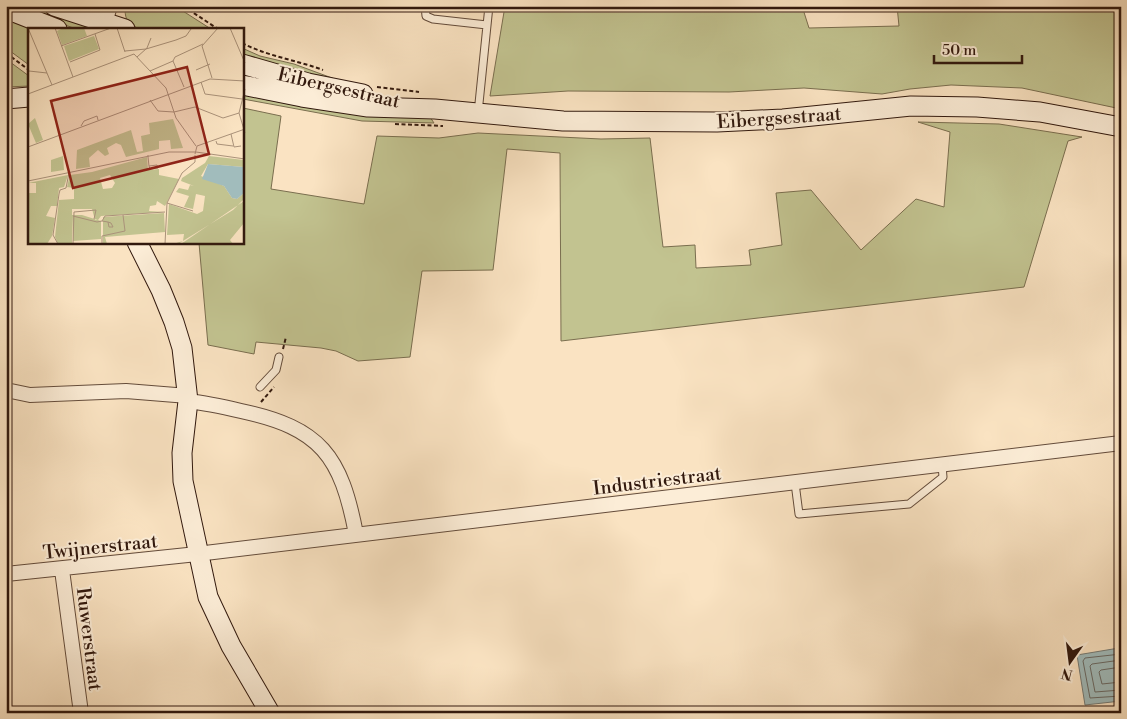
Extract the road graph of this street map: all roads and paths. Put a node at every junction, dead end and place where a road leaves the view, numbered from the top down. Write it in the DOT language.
graph roads {
  1 [pos="54,6"];
  2 [pos="183,6"];
  3 [pos="425,6"];
  4 [pos="489,6"];
  5 [pos="6,9"];
  6 [pos="106,19"];
  7 [pos="487,25"];
  8 [pos="54,28"];
  9 [pos="123,28"];
  10 [pos="216,28"];
  11 [pos="244,44"];
  12 [pos="6,53"];
  13 [pos="244,65"];
  14 [pos="28,69"];
  15 [pos="329,72"];
  16 [pos="244,85"];
  17 [pos="374,87"];
  18 [pos="422,93"];
  19 [pos="28,97"];
  20 [pos="6,99"];
  21 [pos="436,109"];
  22 [pos="478,113"];
  23 [pos="1121,127"];
  24 [pos="138,244"];
  25 [pos="286,337"];
  26 [pos="279,356"];
  27 [pos="260,387"];
  28 [pos="6,390"];
  29 [pos="188,398"];
  30 [pos="1121,443"];
  31 [pos="942,465"];
  32 [pos="795,483"];
  33 [pos="356,534"];
  34 [pos="198,554"];
  35 [pos="62,570"];
  36 [pos="6,574"];
  37 [pos="81,713"];
  38 [pos="270,713"];
  1 -- 6 [label="main road"];
  2 -- 10 [label="path"];
  3 -- 7 [label="lane"];
  4 -- 7 [label="lane"];
  5 -- 8 [label="main road"];
  6 -- 9 [label="main road"];
  7 -- 22 [label="lane"];
  11 -- 15 [label="path"];
  12 -- 14 [label="path"];
  13 -- 21 [label="main road, Eibergsestraat"];
  16 -- 21 [label="main road, Eibergsestraat"];
  17 -- 18 [label="path"];
  19 -- 20 [label="main road"];
  21 -- 22 [label="main road, Eibergsestraat"];
  22 -- 23 [label="main road, Eibergsestraat"];
  24 -- 29 [label="main road"];
  25 -- 26 [label="path"];
  26 -- 27 [label="lane"];
  28 -- 29 [label="street"];
  29 -- 33 [label="street"];
  29 -- 34 [label="main road"];
  30 -- 31 [label="street, Industriestraat"];
  31 -- 32 [label="street, Industriestraat"];
  31 -- 32 [label="lane"];
  32 -- 33 [label="street, Industriestraat"];
  33 -- 34 [label="street, Industriestraat"];
  34 -- 35 [label="street, Twijnerstraat"];
  34 -- 38 [label="main road"];
  35 -- 36 [label="street, Twijnerstraat"];
  35 -- 37 [label="street, Ruwerstraat"];
}
